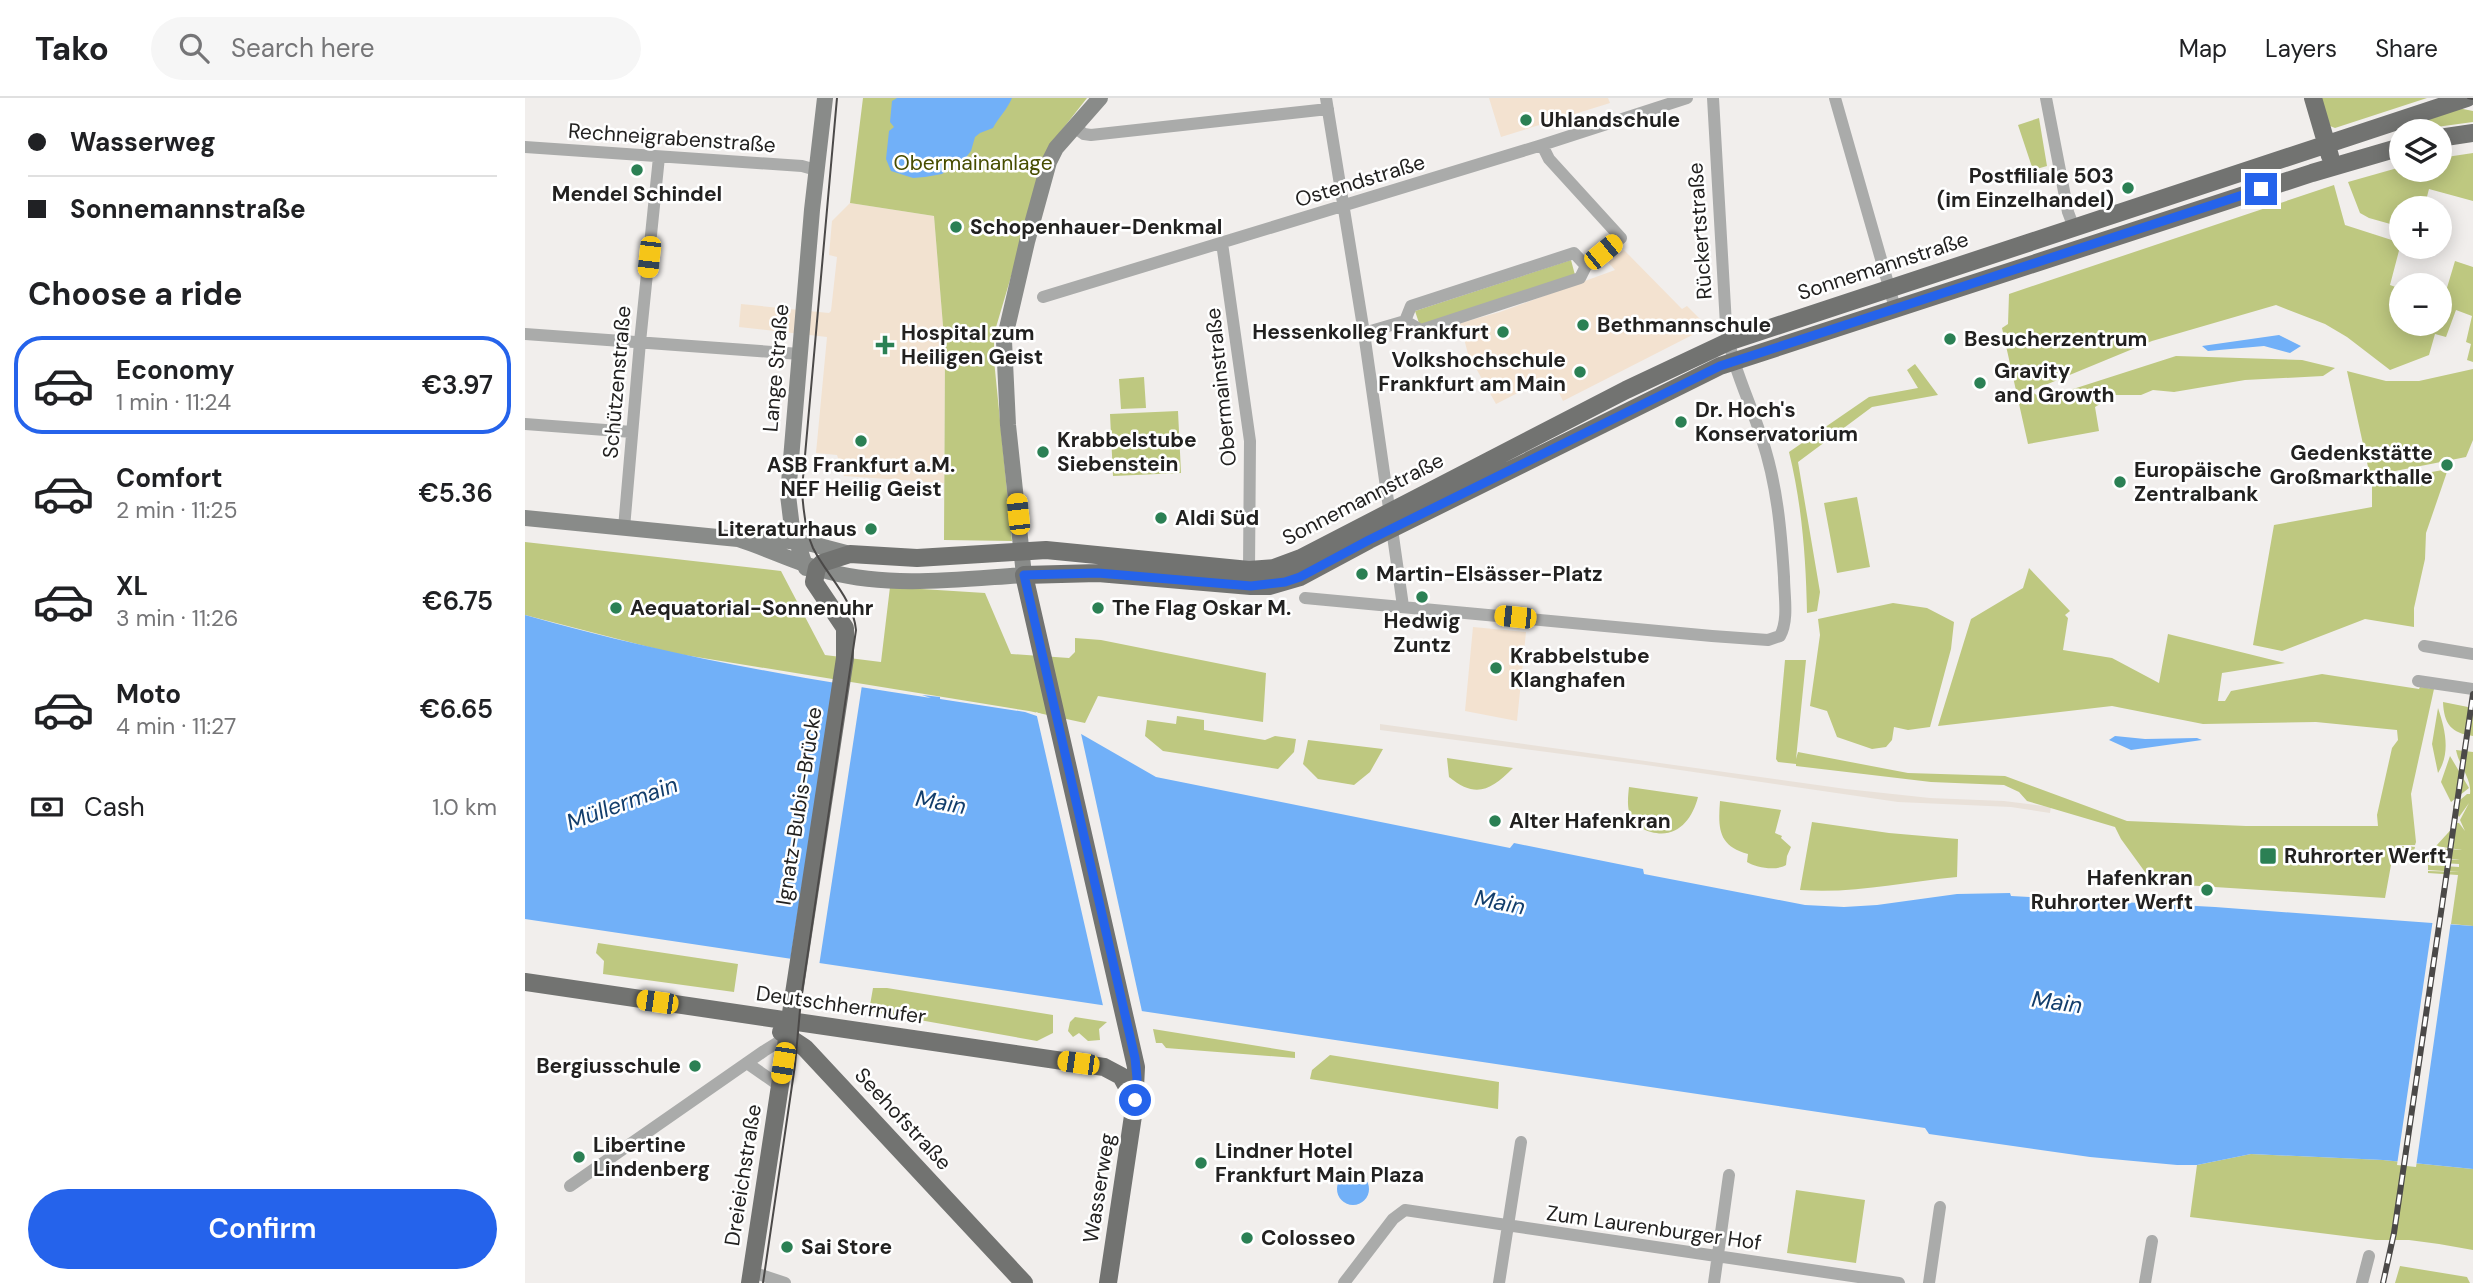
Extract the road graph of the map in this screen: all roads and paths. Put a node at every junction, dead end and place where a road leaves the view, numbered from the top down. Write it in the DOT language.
graph roads {
  1 [pos="825,98"];
  2 [pos="1100,98"];
  3 [pos="1687,98"];
  4 [pos="1713,98"];
  5 [pos="1835,98"];
  6 [pos="2313,98"];
  7 [pos="2467,98"];
  8 [pos="2050,99"];
  9 [pos="1327,104"];
  10 [pos="1075,127"];
  11 [pos="2473,133"];
  12 [pos="2452,136"];
  13 [pos="1542,145"];
  14 [pos="2326,145"];
  15 [pos="525,147"];
  16 [pos="2389,150"];
  17 [pos="659,157"];
  18 [pos="2335,166"];
  19 [pos="816,170"];
  20 [pos="1342,206"];
  21 [pos="2074,228"];
  22 [pos="1223,243"];
  23 [pos="1586,266"];
  24 [pos="1889,288"];
  25 [pos="1043,297"];
  26 [pos="1895,309"];
  27 [pos="1405,321"];
  28 [pos="1364,333"];
  29 [pos="525,334"];
  30 [pos="640,342"];
  31 [pos="1728,342"];
  32 [pos="800,354"];
  33 [pos="1733,361"];
  34 [pos="525,424"];
  35 [pos="632,432"];
  36 [pos="525,518"];
  37 [pos="1391,520"];
  38 [pos="624,528"];
  39 [pos="738,539"];
  40 [pos="797,542"];
  41 [pos="1022,551"];
  42 [pos="850,554"];
  43 [pos="1249,570"];
  44 [pos="811,571"];
  45 [pos="1024,575"];
  46 [pos="1305,598"];
  47 [pos="1403,606"];
  48 [pos="845,628"];
  49 [pos="2424,646"];
  50 [pos="2473,654"];
  51 [pos="2418,681"];
  52 [pos="2473,689"];
  53 [pos="525,982"];
  54 [pos="794,991"];
  55 [pos="789,1028"];
  56 [pos="747,1063"];
  57 [pos="780,1086"];
  58 [pos="1135,1100"];
  59 [pos="1521,1142"];
  60 [pos="1729,1175"];
  61 [pos="570,1186"];
  62 [pos="1940,1207"];
  63 [pos="1507,1227"];
  64 [pos="2153,1241"];
  65 [pos="1717,1255"];
  66 [pos="2369,1256"];
  67 [pos="751,1278"];
  68 [pos="785,1283"];
  69 [pos="1024,1283"];
  70 [pos="1108,1283"];
  71 [pos="1344,1283"];
  72 [pos="1499,1283"];
  73 [pos="1714,1283"];
  74 [pos="1899,1283"];
  75 [pos="1929,1283"];
  76 [pos="2145,1283"];
  77 [pos="2362,1283"];
  1 -- 19 [label="main road, Lange Straße"];
  2 -- 10 [label="main road"];
  3 -- 13 [label="street, Ostendstraße"];
  4 -- 31 [label="street, Rückertstraße"];
  5 -- 24 [label="street"];
  6 -- 14 [label="main road"];
  7 -- 14 [label="main road, Sonnemannstraße"];
  8 -- 21 [label="street"];
  9 -- 10 [label="street"];
  9 -- 20 [label="street"];
  10 -- 41 [label="main road"];
  11 -- 12 [label="main road"];
  13 -- 20 [label="street, Ostendstraße"];
  13 -- 23 [label="street"];
  14 -- 18 [label="main road"];
  14 -- 21 [label="main road, Sonnemannstraße"];
  15 -- 17 [label="street, Rechneigrabenstraße"];
  16 -- 18 [label="main road, Sonnemannstraße"];
  17 -- 19 [label="street, Rechneigrabenstraße"];
  17 -- 30 [label="street, Schützenstraße"];
  18 -- 26 [label="main road, Sonnemannstraße"];
  19 -- 32 [label="main road, Lange Straße"];
  20 -- 22 [label="street, Ostendstraße"];
  20 -- 28 [label="street"];
  21 -- 24 [label="main road, Sonnemannstraße"];
  22 -- 25 [label="street, Ostendstraße"];
  22 -- 43 [label="street, Obermainstraße"];
  23 -- 27 [label="street"];
  23 -- 27 [label="street"];
  24 -- 26 [label="street"];
  24 -- 31 [label="main road, Sonnemannstraße"];
  26 -- 33 [label="main road, Sonnemannstraße"];
  27 -- 28 [label="street"];
  28 -- 37 [label="street"];
  29 -- 30 [label="street"];
  30 -- 32 [label="street"];
  30 -- 35 [label="street, Schützenstraße"];
  31 -- 33 [label="street, Rückertstraße"];
  31 -- 37 [label="main road, Sonnemannstraße"];
  32 -- 40 [label="main road, Lange Straße"];
  33 -- 37 [label="main road, Sonnemannstraße"];
  33 -- 47 [label="street, Rückertstraße"];
  34 -- 35 [label="street"];
  35 -- 38 [label="street, Schützenstraße"];
  36 -- 38 [label="main road"];
  37 -- 43 [label="main road, Sonnemannstraße"];
  37 -- 45 [label="main road, Sonnemannstraße"];
  37 -- 47 [label="street"];
  38 -- 39 [label="main road"];
  39 -- 40 [label="main road"];
  39 -- 44 [label="main road"];
  40 -- 42 [label="main road"];
  40 -- 44 [label="main road, Lange Straße"];
  41 -- 42 [label="main road"];
  41 -- 43 [label="main road"];
  41 -- 45 [label="main road"];
  42 -- 44 [label="main road"];
  44 -- 45 [label="main road"];
  44 -- 48 [label="main road, Lange Straße"];
  45 -- 58 [label="main road, Wasserweg"];
  46 -- 47 [label="street"];
  48 -- 54 [label="main road, Ignatz-Bubis-Brücke"];
  49 -- 50 [label="street"];
  51 -- 52 [label="street"];
  53 -- 55 [label="main road, Deutschherrnufer"];
  54 -- 55 [label="main road, Dreieichstraße"];
  55 -- 56 [label="street"];
  55 -- 57 [label="main road, Dreieichstraße"];
  55 -- 58 [label="main road, Deutschherrnufer"];
  55 -- 69 [label="main road, Seehofstraße"];
  56 -- 57 [label="street"];
  56 -- 61 [label="street"];
  57 -- 67 [label="main road, Dreieichstraße"];
  58 -- 70 [label="main road, Wasserweg"];
  59 -- 63 [label="street"];
  60 -- 65 [label="street"];
  62 -- 75 [label="street"];
  63 -- 65 [label="street, Zum Laurenburger Hof"];
  63 -- 71 [label="street, Zum Laurenburger Hof"];
  63 -- 72 [label="street"];
  64 -- 76 [label="street"];
  65 -- 73 [label="street"];
  65 -- 74 [label="street, Zum Laurenburger Hof"];
  66 -- 77 [label="street"];
  67 -- 68 [label="street"];
}
